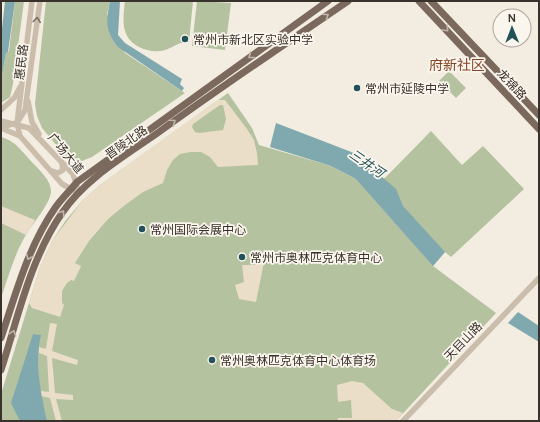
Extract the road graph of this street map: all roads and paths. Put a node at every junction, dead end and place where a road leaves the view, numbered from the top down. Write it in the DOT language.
graph roads {
  1 [pos="32,1"];
  2 [pos="40,1"];
  3 [pos="328,1"];
  4 [pos="348,1"];
  5 [pos="419,1"];
  6 [pos="431,1"];
  7 [pos="22,81"];
  8 [pos="28,98"];
  9 [pos="1,110"];
  10 [pos="539,115"];
  11 [pos="1,121"];
  12 [pos="17,123"];
  13 [pos="1,127"];
  14 [pos="539,129"];
  15 [pos="20,136"];
  16 [pos="44,143"];
  17 [pos="62,163"];
  18 [pos="52,171"];
  19 [pos="77,182"];
  20 [pos="72,189"];
  21 [pos="79,193"];
  22 [pos="539,278"];
  23 [pos="1,338"];
  24 [pos="1,370"];
  25 [pos="403,421"];
  1 -- 7 [label="street, 惠民路"];
  8 -- 2 [label="street, 惠民路, one-way"];
  3 -- 19 [label="main road, 晋陵北路, one-way"];
  21 -- 4 [label="main road, 晋陵北路, one-way"];
  5 -- 14 [label="main road, 龙锦路, one-way"];
  6 -- 10 [label="main road, 龙锦路"];
  7 -- 9 [label="street"];
  7 -- 12 [label="street, 惠民路"];
  8 -- 12 [label="street, 惠民路"];
  8 -- 16 [label="street"];
  11 -- 12 [label="street, 广场大道"];
  12 -- 13 [label="street"];
  12 -- 15 [label="street, 惠民路"];
  12 -- 16 [label="street, 广场大道"];
  13 -- 15 [label="street, 广场大道"];
  15 -- 18 [label="street, 广场大道"];
  16 -- 17 [label="street, 广场大道"];
  17 -- 18 [label="street"];
  17 -- 19 [label="street, 广场大道"];
  18 -- 20 [label="street, 广场大道"];
  19 -- 20 [label="main road, 晋陵北路"];
  19 -- 21 [label="street, 广场大道"];
  20 -- 21 [label="street, 广场大道"];
  20 -- 23 [label="main road, 晋陵北路, one-way"];
  24 -- 21 [label="main road, 晋陵北路, one-way"];
  22 -- 25 [label="street, 天目山路"];
}
